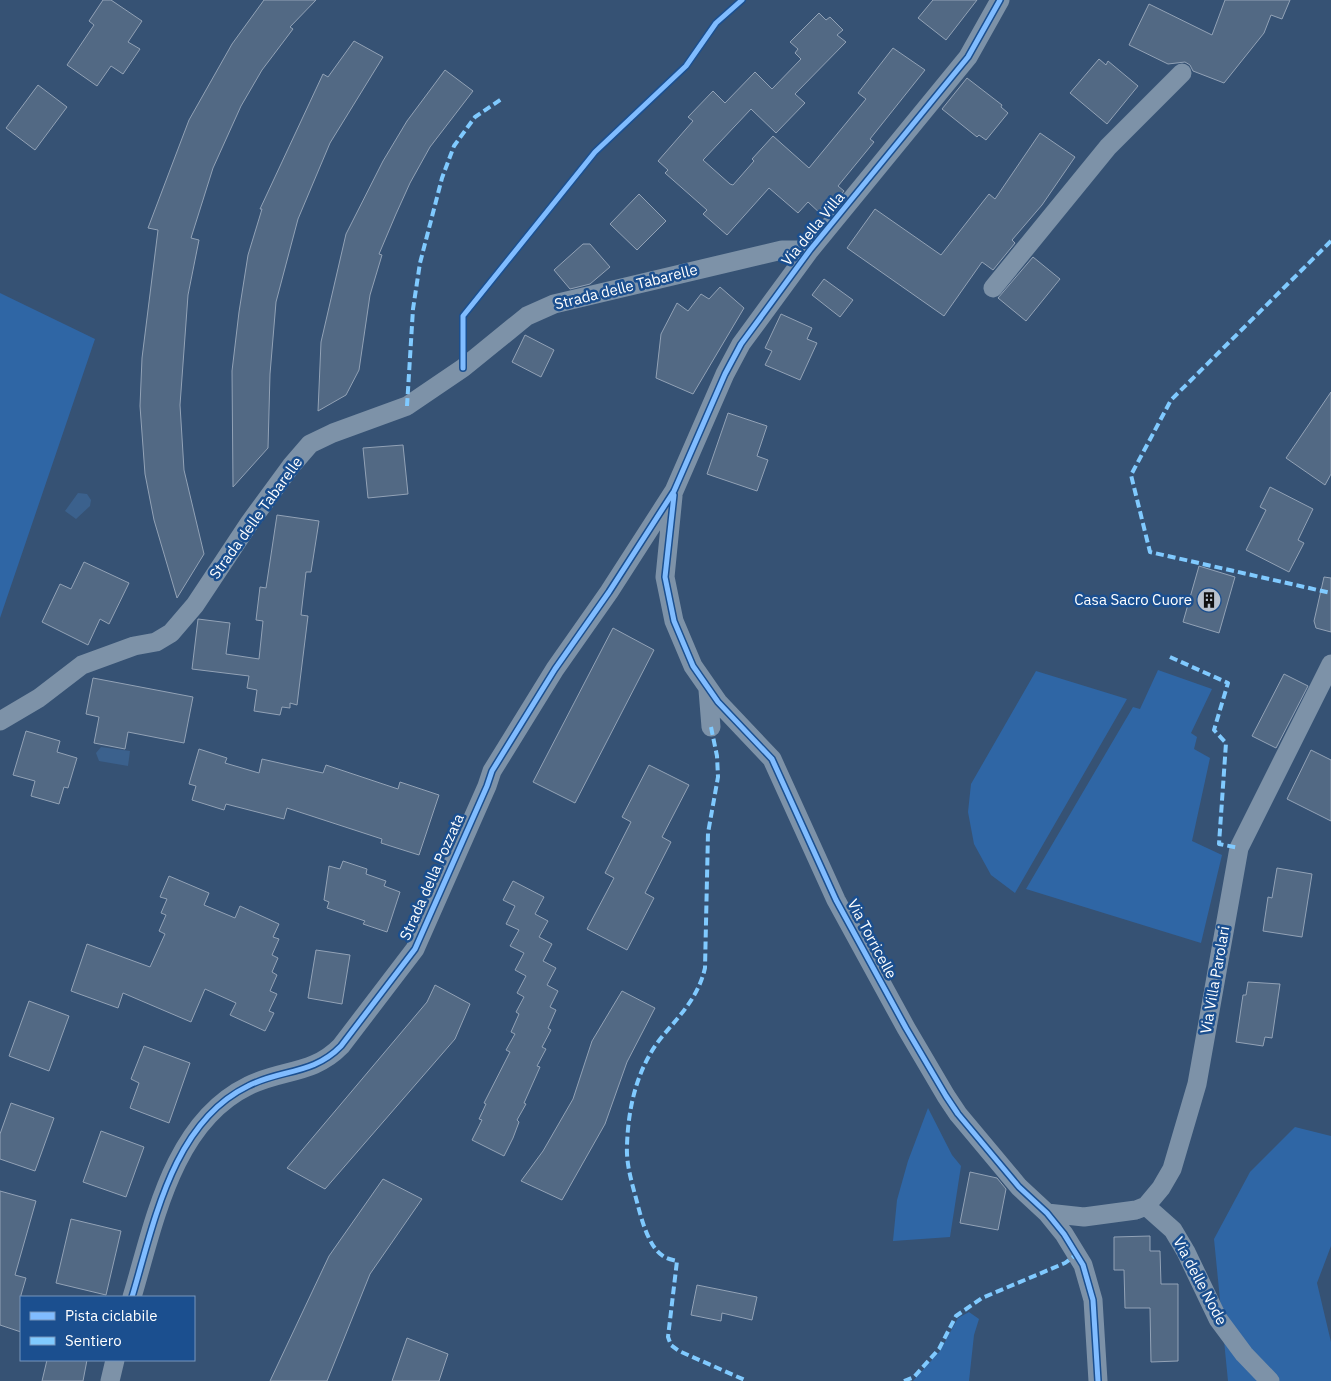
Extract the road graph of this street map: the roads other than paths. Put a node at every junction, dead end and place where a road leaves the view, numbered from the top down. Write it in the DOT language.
graph roads {
  1 [pos="1000,0"];
  2 [pos="1182,73"];
  3 [pos="810,250"];
  4 [pos="993,288"];
  5 [pos="674,491"];
  6 [pos="1331,664"];
  7 [pos="708,690"];
  8 [pos="0,721"];
  9 [pos="711,727"];
  10 [pos="1146,1206"];
  11 [pos="1047,1213"];
  12 [pos="132,1296"];
  13 [pos="116,1361"];
  14 [pos="110,1381"];
  15 [pos="1098,1381"];
  16 [pos="1270,1381"];
  1 -- 3 [label="street, Via della Villa"];
  2 -- 4 [label="street"];
  3 -- 5 [label="street, Via della Villa"];
  3 -- 8 [label="street, Strada delle Tabarelle"];
  5 -- 7 [label="street, Via Torricelle"];
  5 -- 12 [label="street, Strada della Pozzata"];
  6 -- 10 [label="street, Via Villa Parolari"];
  7 -- 9 [label="street, Via Torricelle"];
  7 -- 11 [label="street, Via Torricelle"];
  10 -- 11 [label="street"];
  10 -- 16 [label="street, Via delle Node"];
  11 -- 15 [label="street, Via Torricelle"];
  13 -- 14 [label="street"];
}
